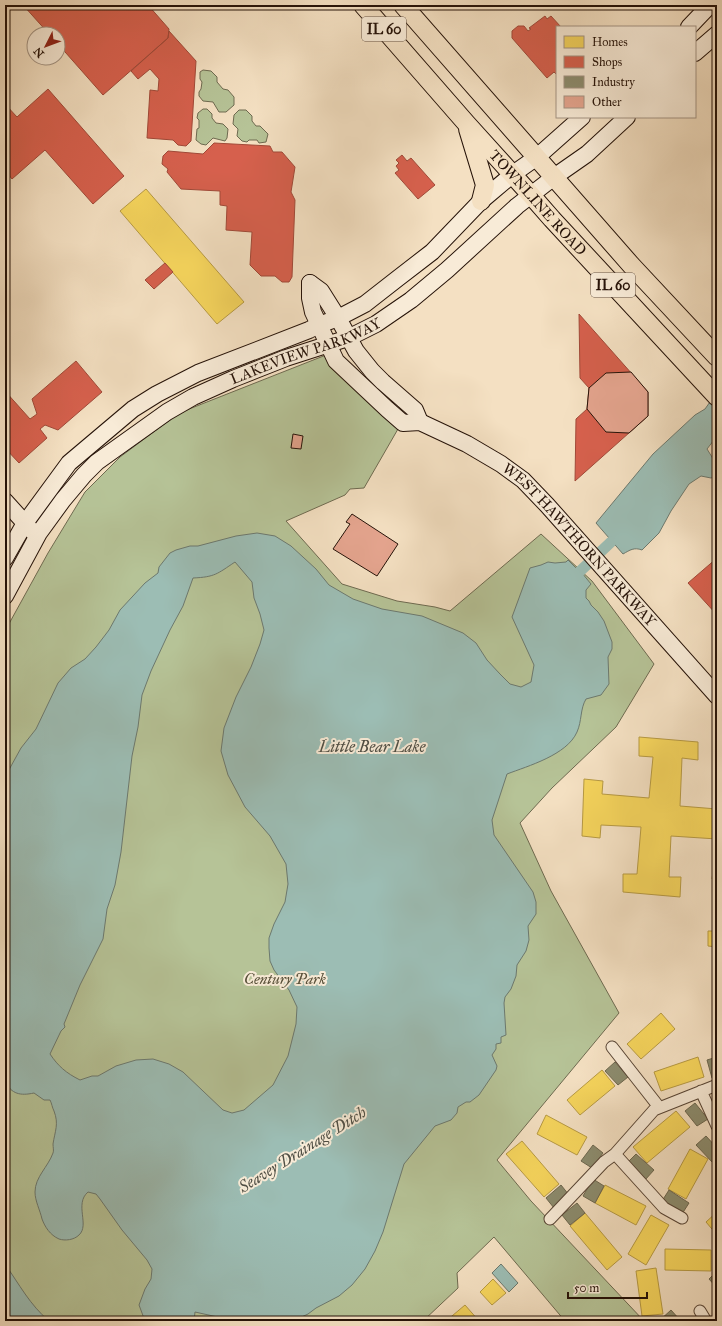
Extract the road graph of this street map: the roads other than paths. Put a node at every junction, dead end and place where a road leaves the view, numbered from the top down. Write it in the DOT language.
graph roads {
  1 [pos="363,5"];
  2 [pos="403,5"];
  3 [pos="710,5"];
  4 [pos="690,26"];
  5 [pos="717,34"];
  6 [pos="696,52"];
  7 [pos="581,118"];
  8 [pos="626,118"];
  9 [pos="466,123"];
  10 [pos="537,157"];
  11 [pos="513,174"];
  12 [pos="554,177"];
  13 [pos="531,194"];
  14 [pos="481,201"];
  15 [pos="338,318"];
  16 [pos="319,325"];
  17 [pos="348,338"];
  18 [pos="328,345"];
  19 [pos="716,356"];
  20 [pos="717,397"];
  21 [pos="420,422"];
  22 [pos="5,500"];
  23 [pos="25,524"];
  24 [pos="38,536"];
  25 [pos="5,558"];
  26 [pos="5,596"];
  27 [pos="717,696"];
  28 [pos="612,1047"];
  29 [pos="717,1085"];
  30 [pos="701,1091"];
  31 [pos="659,1107"];
  32 [pos="717,1126"];
  33 [pos="615,1154"];
  34 [pos="682,1218"];
  35 [pos="550,1219"];
  36 [pos="700,1310"];
  37 [pos="706,1321"];
  1 -- 9 [label="main road, TOWNLINE ROAD / IL 60"];
  2 -- 10 [label="main road, TOWNLINE ROAD / IL 60"];
  3 -- 4 [label="street"];
  5 -- 6 [label="street"];
  7 -- 10 [label="street, LAKEVIEW PARKWAY"];
  8 -- 12 [label="street, LAKEVIEW PARKWAY"];
  9 -- 11 [label="main road, TOWNLINE ROAD / IL 60"];
  9 -- 14 [label="main road"];
  10 -- 11 [label="street, LAKEVIEW PARKWAY"];
  10 -- 12 [label="main road, TOWNLINE ROAD / IL 60"];
  11 -- 13 [label="main road, TOWNLINE ROAD / IL 60"];
  11 -- 14 [label="street, LAKEVIEW PARKWAY"];
  12 -- 13 [label="street, LAKEVIEW PARKWAY"];
  12 -- 19 [label="main road, TOWNLINE ROAD / IL 60"];
  13 -- 17 [label="street, LAKEVIEW PARKWAY"];
  13 -- 20 [label="main road, TOWNLINE ROAD / IL 60"];
  14 -- 15 [label="street, LAKEVIEW PARKWAY"];
  15 -- 16 [label="street, LAKEVIEW PARKWAY"];
  15 -- 16 [label="street, WEST HAWTHORN PARKWAY"];
  15 -- 17 [label="street, WEST HAWTHORN PARKWAY"];
  16 -- 18 [label="street, WEST HAWTHORN PARKWAY"];
  16 -- 23 [label="street, LAKEVIEW PARKWAY"];
  17 -- 18 [label="street, LAKEVIEW PARKWAY"];
  17 -- 21 [label="street, WEST HAWTHORN PARKWAY"];
  18 -- 21 [label="street, WEST HAWTHORN PARKWAY"];
  18 -- 24 [label="street, LAKEVIEW PARKWAY"];
  21 -- 27 [label="street, WEST HAWTHORN PARKWAY"];
  22 -- 23 [label="street"];
  23 -- 24 [label="street"];
  23 -- 25 [label="street, LAKEVIEW PARKWAY"];
  24 -- 26 [label="street, LAKEVIEW PARKWAY"];
  28 -- 31 [label="street"];
  29 -- 30 [label="street"];
  30 -- 31 [label="street"];
  30 -- 32 [label="street"];
  31 -- 33 [label="street"];
  33 -- 34 [label="street"];
  33 -- 35 [label="street"];
  36 -- 37 [label="street"];
}
